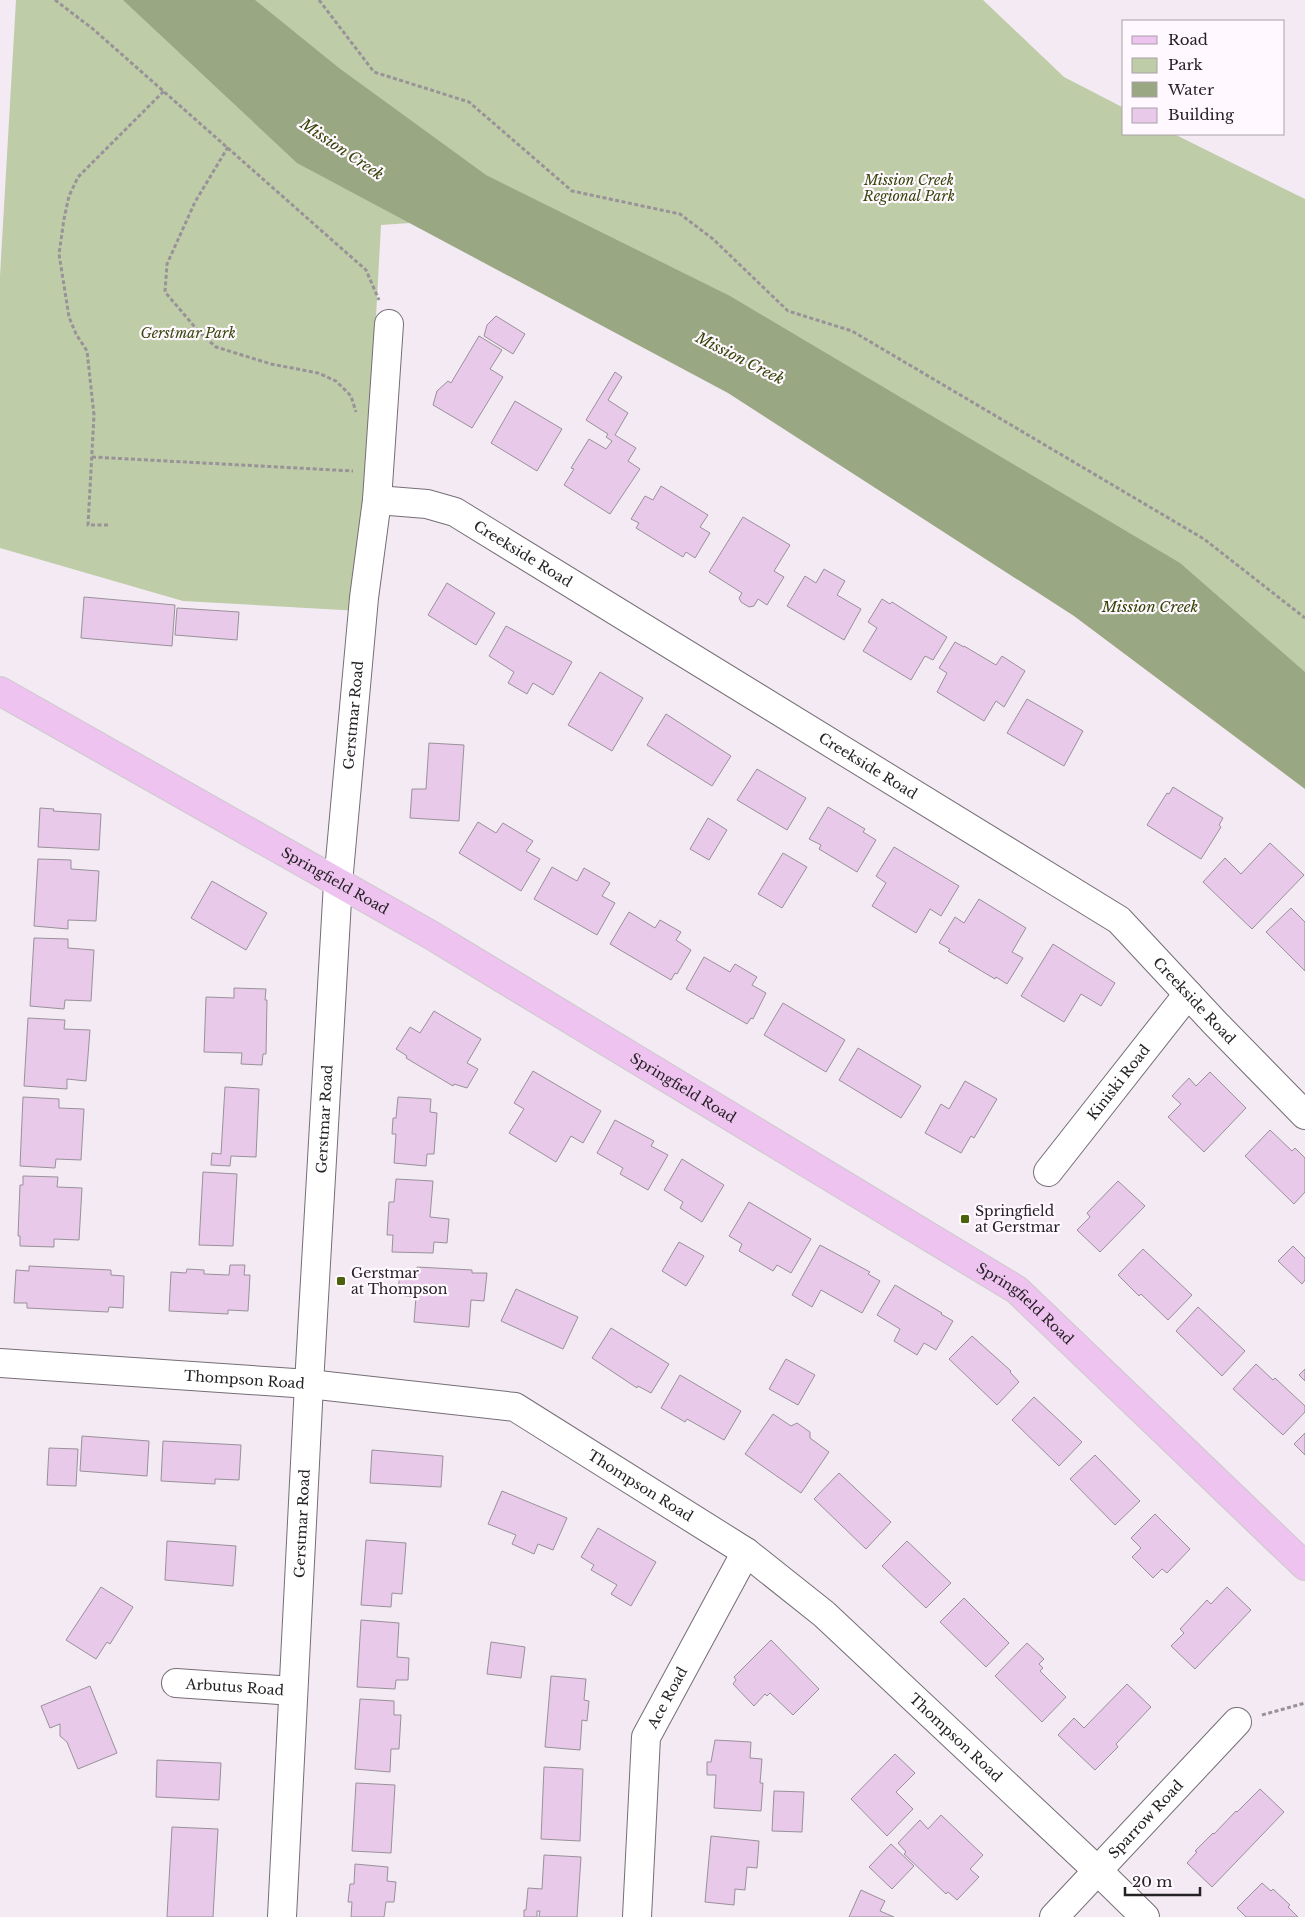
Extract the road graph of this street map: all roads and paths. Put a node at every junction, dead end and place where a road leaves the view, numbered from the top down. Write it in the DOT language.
graph roads {
  1 [pos="55,0"];
  2 [pos="319,0"];
  3 [pos="164,91"];
  4 [pos="228,147"];
  5 [pos="389,324"];
  6 [pos="357,420"];
  7 [pos="92,456"];
  8 [pos="377,500"];
  9 [pos="108,525"];
  10 [pos="1305,618"];
  11 [pos="0,691"];
  12 [pos="338,883"];
  13 [pos="1188,994"];
  14 [pos="1305,1115"];
  15 [pos="1048,1172"];
  16 [pos="0,1364"];
  17 [pos="309,1384"];
  18 [pos="746,1552"];
  19 [pos="1305,1566"];
  20 [pos="176,1683"];
  21 [pos="293,1691"];
  22 [pos="1305,1703"];
  23 [pos="1237,1722"];
  24 [pos="1098,1871"];
  25 [pos="282,1917"];
  26 [pos="637,1917"];
  27 [pos="1054,1917"];
  28 [pos="1144,1917"];
  1 -- 3 [label="path"];
  2 -- 10 [label="path"];
  3 -- 4 [label="path"];
  3 -- 7 [label="path"];
  4 -- 5 [label="path"];
  4 -- 6 [label="path"];
  5 -- 8 [label="street, Gerstmar Road"];
  7 -- 8 [label="path"];
  7 -- 9 [label="path"];
  8 -- 12 [label="street, Gerstmar Road"];
  8 -- 13 [label="street, Creekside Road"];
  11 -- 12 [label="main road, Springfield Road"];
  12 -- 17 [label="street, Gerstmar Road"];
  12 -- 19 [label="main road, Springfield Road"];
  13 -- 14 [label="street, Creekside Road"];
  13 -- 15 [label="street, Kiniski Road"];
  16 -- 17 [label="street, Thompson Road"];
  17 -- 18 [label="street, Thompson Road"];
  17 -- 21 [label="street, Gerstmar Road"];
  18 -- 24 [label="street, Thompson Road"];
  18 -- 26 [label="street, Ace Road"];
  20 -- 21 [label="street, Arbutus Road"];
  21 -- 25 [label="street, Gerstmar Road"];
  22 -- 23 [label="path"];
  23 -- 24 [label="street, Sparrow Road"];
  24 -- 27 [label="street, Sparrow Road"];
  24 -- 28 [label="street, Thompson Road"];
}
